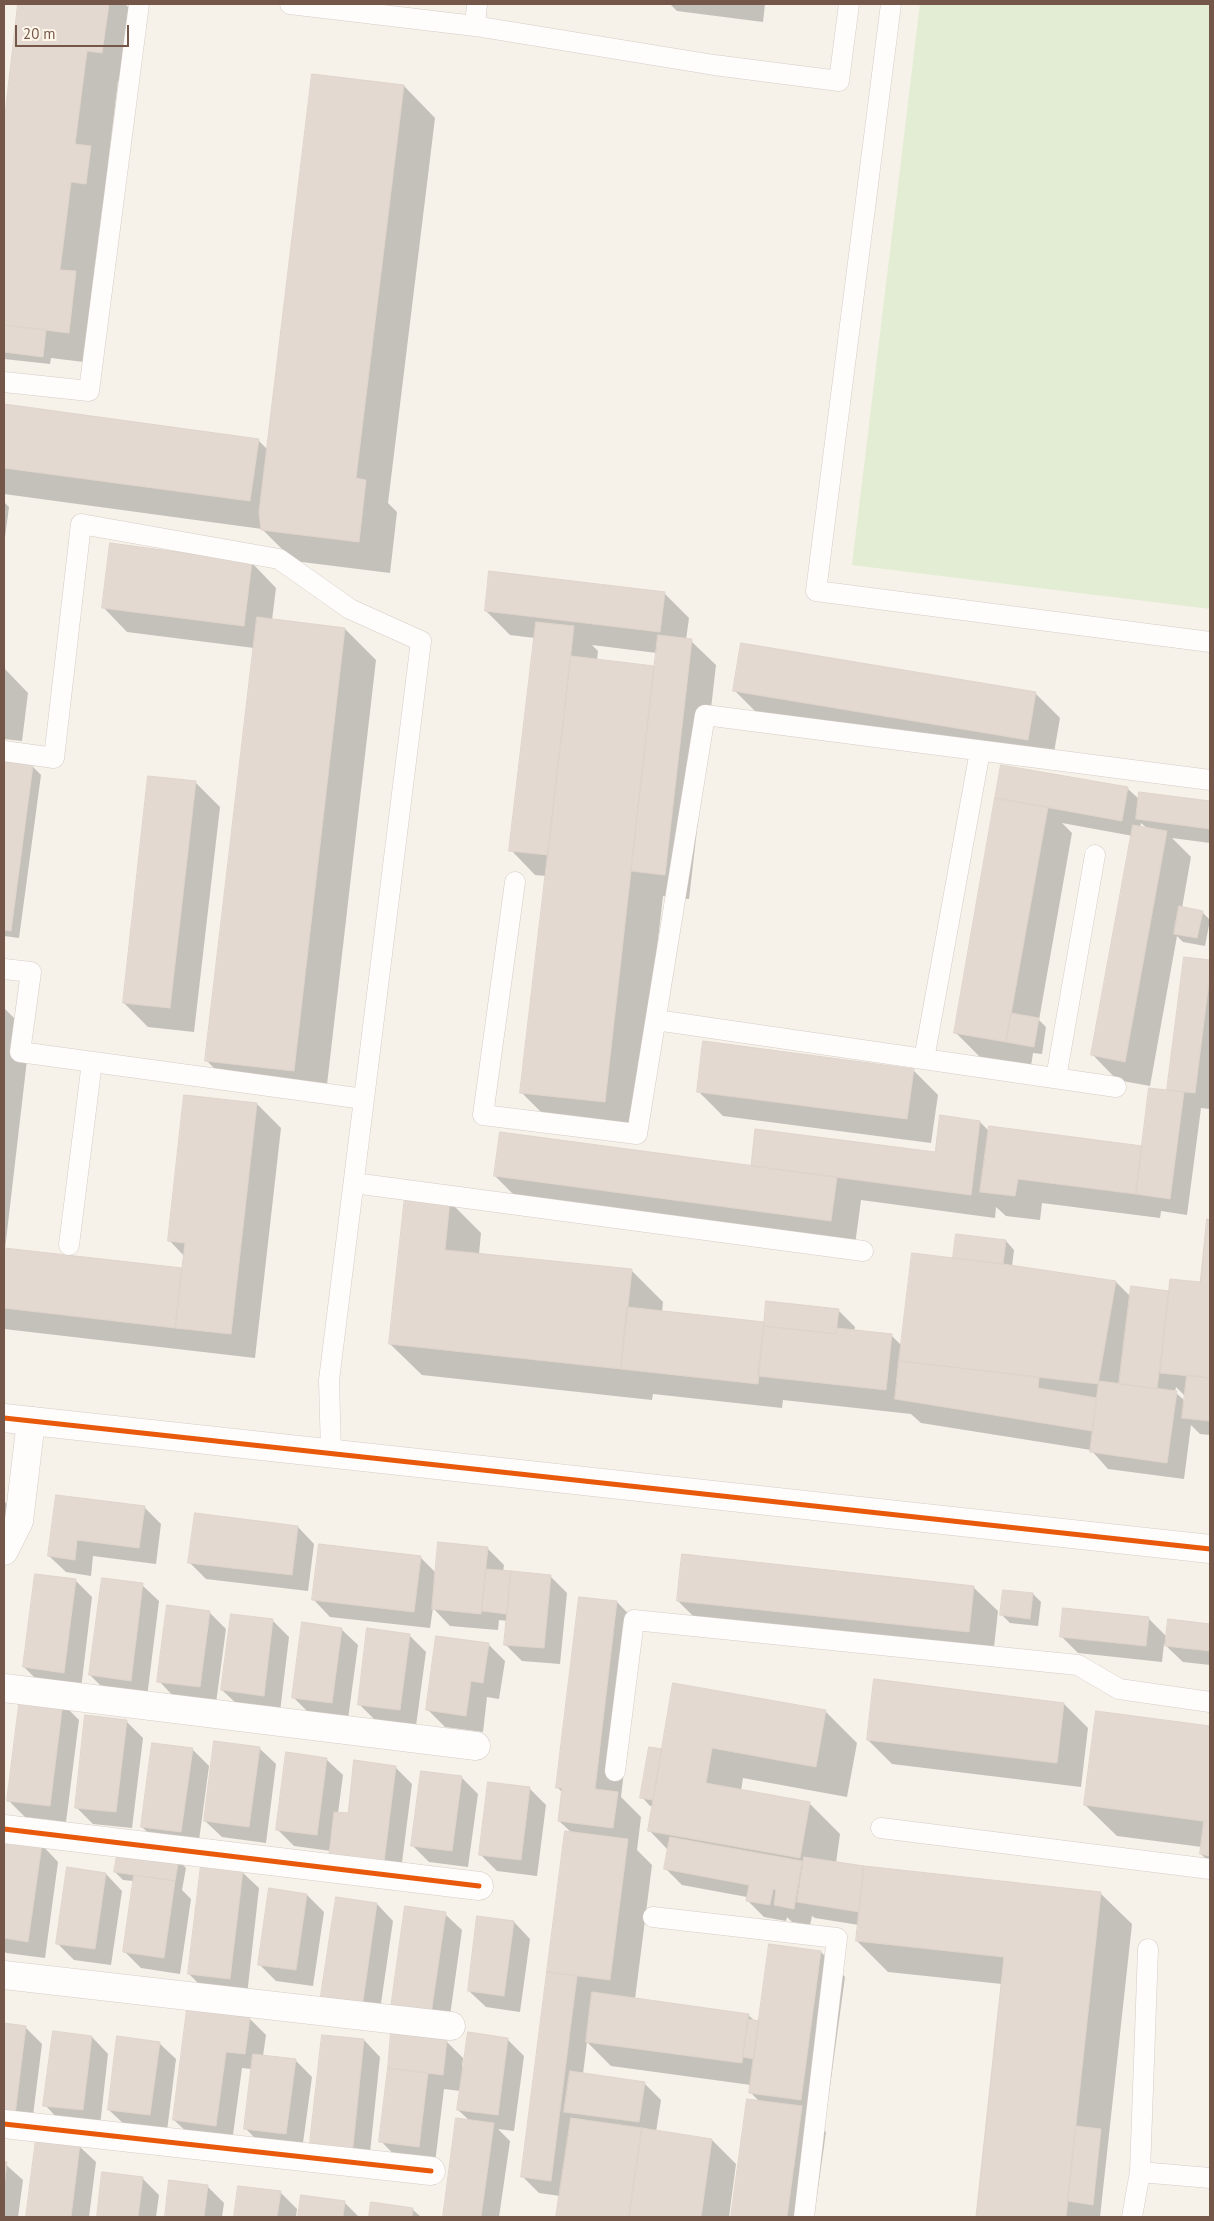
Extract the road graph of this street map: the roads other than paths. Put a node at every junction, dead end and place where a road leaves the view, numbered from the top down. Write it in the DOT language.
graph roads {
  1 [pos="139,4"];
  2 [pos="290,4"];
  3 [pos="477,4"];
  4 [pos="849,4"];
  5 [pos="891,4"];
  6 [pos="475,26"];
  7 [pos="4,382"];
  8 [pos="1210,642"];
  9 [pos="4,751"];
  10 [pos="980,751"];
  11 [pos="1210,780"];
  12 [pos="1095,855"];
  13 [pos="516,882"];
  14 [pos="4,969"];
  15 [pos="656,1020"];
  16 [pos="924,1059"];
  17 [pos="92,1062"];
  18 [pos="1056,1078"];
  19 [pos="1116,1087"];
  20 [pos="364,1099"];
  21 [pos="354,1183"];
  22 [pos="69,1245"];
  23 [pos="863,1251"];
  24 [pos="4,1418"];
  25 [pos="31,1421"];
  26 [pos="331,1454"];
  27 [pos="1210,1549"];
  28 [pos="4,1551"];
  29 [pos="4,1688"];
  30 [pos="1210,1702"];
  31 [pos="476,1746"];
  32 [pos="615,1771"];
  33 [pos="881,1828"];
  34 [pos="4,1829"];
  35 [pos="1210,1869"];
  36 [pos="479,1886"];
  37 [pos="653,1917"];
  38 [pos="1148,1949"];
  39 [pos="4,1976"];
  40 [pos="451,2026"];
  41 [pos="4,2124"];
  42 [pos="431,2170"];
  43 [pos="1140,2172"];
  44 [pos="1210,2178"];
  45 [pos="804,2217"];
  46 [pos="1132,2217"];
  1 -- 7 [label="lane"];
  2 -- 6 [label="lane"];
  3 -- 6 [label="lane"];
  4 -- 6 [label="lane"];
  5 -- 8 [label="lane"];
  9 -- 20 [label="lane"];
  10 -- 11 [label="lane"];
  10 -- 15 [label="lane"];
  10 -- 16 [label="lane"];
  12 -- 18 [label="lane"];
  13 -- 15 [label="lane"];
  14 -- 17 [label="lane"];
  15 -- 16 [label="lane"];
  16 -- 18 [label="lane"];
  17 -- 20 [label="lane"];
  17 -- 22 [label="lane"];
  18 -- 19 [label="lane"];
  20 -- 21 [label="lane"];
  21 -- 23 [label="lane"];
  21 -- 26 [label="lane"];
  24 -- 25 [label="street"];
  25 -- 26 [label="street"];
  25 -- 28 [label="street"];
  26 -- 27 [label="street"];
  29 -- 31 [label="street"];
  30 -- 32 [label="lane"];
  33 -- 35 [label="lane"];
  34 -- 36 [label="street"];
  37 -- 45 [label="lane"];
  38 -- 43 [label="lane"];
  39 -- 40 [label="street"];
  41 -- 42 [label="street"];
  43 -- 44 [label="lane"];
  43 -- 46 [label="lane"];
}
